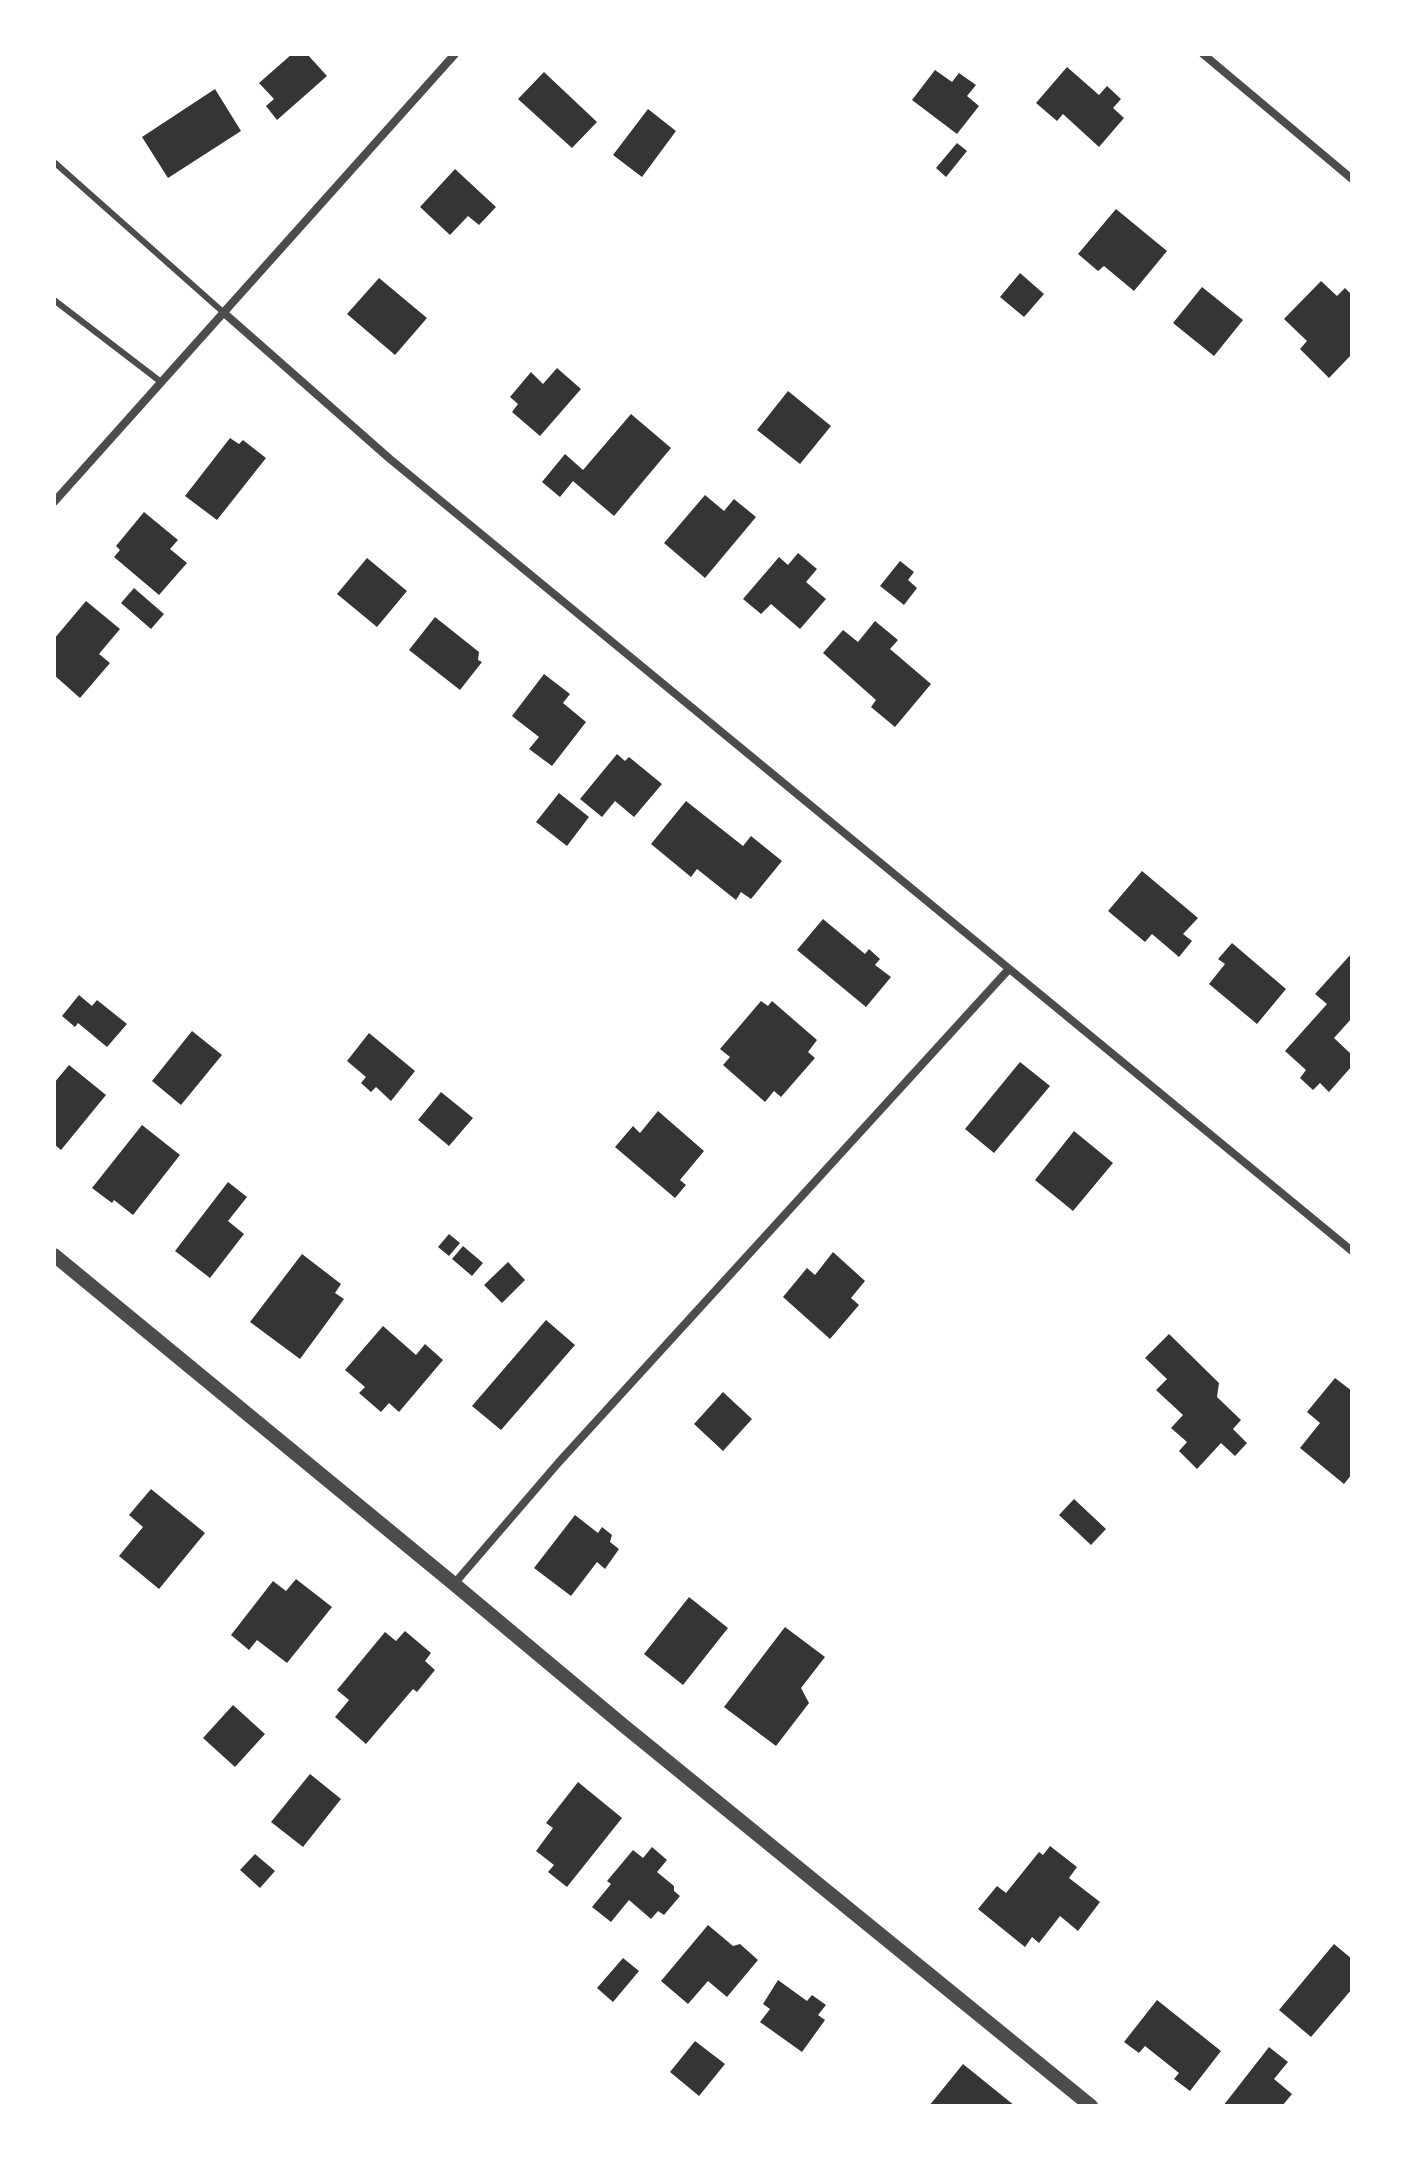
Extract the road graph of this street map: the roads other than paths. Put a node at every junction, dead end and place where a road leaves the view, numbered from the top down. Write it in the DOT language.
graph roads {
  1 [pos="455,54"];
  2 [pos="1203,54"];
  3 [pos="54,162"];
  4 [pos="1352,179"];
  5 [pos="54,300"];
  6 [pos="223,312"];
  7 [pos="161,382"];
  8 [pos="54,502"];
  9 [pos="1009,969"];
  10 [pos="1352,1251"];
  11 [pos="54,1255"];
  12 [pos="454,1584"];
  13 [pos="1091,2106"];
  1 -- 6 [label="street"];
  2 -- 4 [label="street"];
  3 -- 6 [label="lane"];
  5 -- 7 [label="lane"];
  6 -- 7 [label="street"];
  6 -- 9 [label="street"];
  7 -- 8 [label="street"];
  9 -- 10 [label="street"];
  9 -- 12 [label="street"];
  11 -- 12 [label="street"];
  12 -- 13 [label="street"];
}
